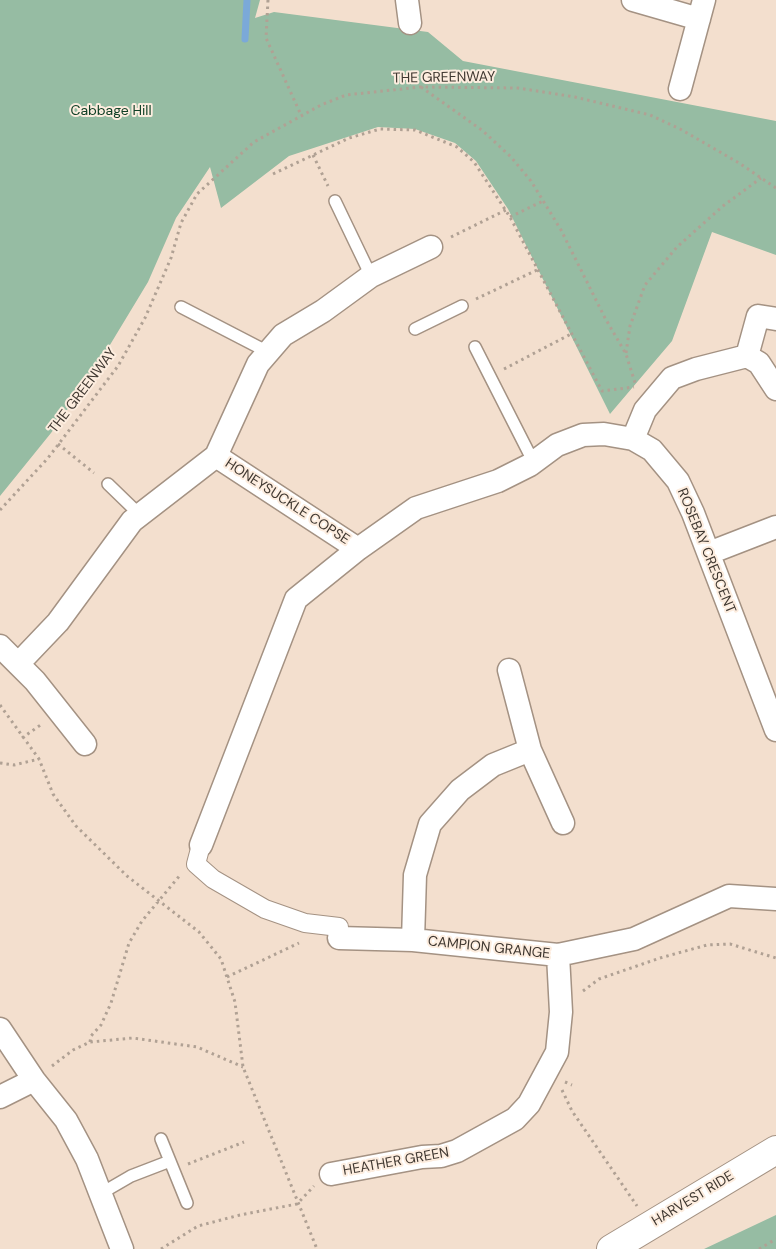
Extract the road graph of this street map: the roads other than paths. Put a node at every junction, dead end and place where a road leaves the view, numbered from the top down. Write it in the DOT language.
graph roads {
  1 [pos="407,0"];
  2 [pos="633,0"];
  3 [pos="702,10"];
  4 [pos="410,23"];
  5 [pos="680,89"];
  6 [pos="335,201"];
  7 [pos="430,248"];
  8 [pos="371,276"];
  9 [pos="462,306"];
  10 [pos="181,307"];
  11 [pos="776,319"];
  12 [pos="415,329"];
  13 [pos="475,347"];
  14 [pos="266,351"];
  15 [pos="747,356"];
  16 [pos="776,389"];
  17 [pos="633,439"];
  18 [pos="216,456"];
  19 [pos="534,463"];
  20 [pos="108,484"];
  21 [pos="140,515"];
  22 [pos="776,528"];
  23 [pos="358,549"];
  24 [pos="709,554"];
  25 [pos="0,646"];
  26 [pos="18,664"];
  27 [pos="509,670"];
  28 [pos="776,730"];
  29 [pos="85,744"];
  30 [pos="530,750"];
  31 [pos="563,823"];
  32 [pos="199,853"];
  33 [pos="776,900"];
  34 [pos="339,938"];
  35 [pos="412,940"];
  36 [pos="558,955"];
  37 [pos="0,1029"];
  38 [pos="34,1080"];
  39 [pos="0,1097"];
  40 [pos="160,1139"];
  41 [pos="776,1150"];
  42 [pos="172,1166"];
  43 [pos="331,1174"];
  44 [pos="100,1194"];
  45 [pos="187,1202"];
  46 [pos="122,1249"];
  47 [pos="611,1249"];
  1 -- 4 [label="street"];
  2 -- 3 [label="street"];
  3 -- 5 [label="street"];
  6 -- 8 [label="lane"];
  7 -- 8 [label="street, HONEYSUCKLE COPSE"];
  8 -- 14 [label="street, HONEYSUCKLE COPSE"];
  9 -- 12 [label="lane"];
  10 -- 14 [label="lane"];
  11 -- 15 [label="street"];
  13 -- 19 [label="lane"];
  14 -- 18 [label="street, HONEYSUCKLE COPSE"];
  15 -- 16 [label="street"];
  15 -- 17 [label="street"];
  17 -- 19 [label="street, ROSEBAY CRESCENT"];
  17 -- 24 [label="street, ROSEBAY CRESCENT"];
  18 -- 21 [label="street, HONEYSUCKLE COPSE"];
  18 -- 23 [label="street, HONEYSUCKLE COPSE"];
  19 -- 23 [label="street, ROSEBAY CRESCENT"];
  20 -- 21 [label="lane"];
  21 -- 26 [label="street, HONEYSUCKLE COPSE"];
  22 -- 24 [label="street"];
  23 -- 32 [label="street, ROSEBAY CRESCENT"];
  24 -- 28 [label="street, ROSEBAY CRESCENT"];
  25 -- 26 [label="street"];
  26 -- 29 [label="street"];
  27 -- 30 [label="street"];
  30 -- 31 [label="street"];
  30 -- 35 [label="street"];
  32 -- 34 [label="street"];
  33 -- 36 [label="street, CAMPION GRANGE"];
  34 -- 35 [label="street, CAMPION GRANGE"];
  35 -- 36 [label="street, CAMPION GRANGE"];
  36 -- 43 [label="street, HEATHER GREEN"];
  37 -- 38 [label="street"];
  38 -- 39 [label="street"];
  38 -- 44 [label="street"];
  40 -- 42 [label="lane"];
  41 -- 47 [label="street, HARVEST RIDE"];
  42 -- 44 [label="lane"];
  42 -- 45 [label="lane"];
  44 -- 46 [label="street"];
}
